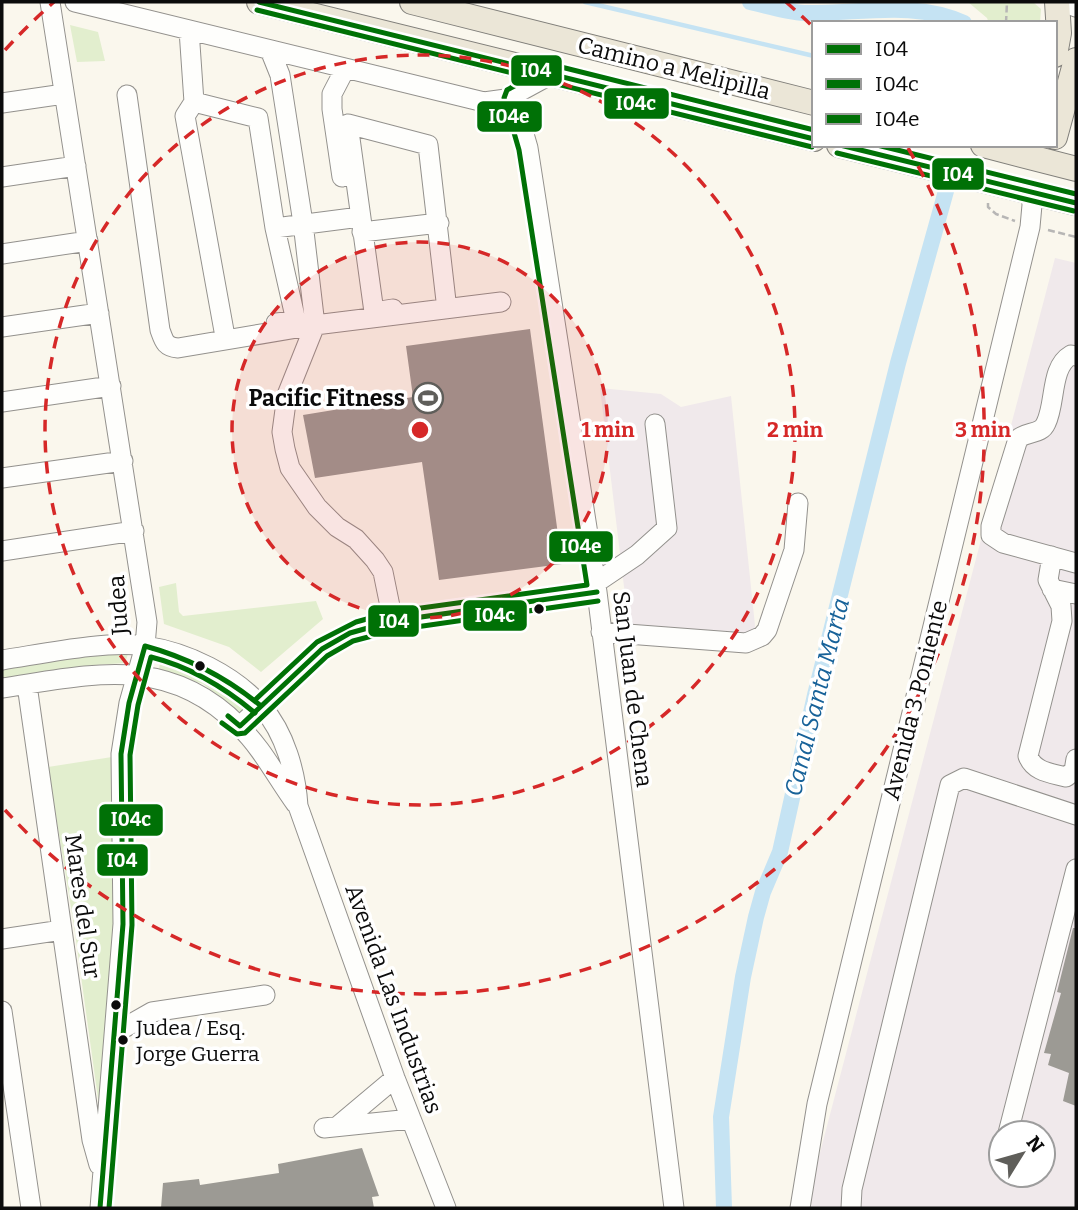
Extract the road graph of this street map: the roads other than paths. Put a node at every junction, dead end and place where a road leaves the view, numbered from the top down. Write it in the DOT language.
graph roads {
  1 [pos="50,2"];
  2 [pos="75,2"];
  3 [pos="259,2"];
  4 [pos="412,2"];
  5 [pos="1060,2"];
  6 [pos="1076,7"];
  7 [pos="189,30"];
  8 [pos="1057,44"];
  9 [pos="270,50"];
  10 [pos="1076,61"];
  11 [pos="345,69"];
  12 [pos="552,74"];
  13 [pos="64,94"];
  14 [pos="127,95"];
  15 [pos="513,96"];
  16 [pos="194,102"];
  17 [pos="812,102"];
  18 [pos="2,103"];
  19 [pos="1057,130"];
  20 [pos="812,139"];
  21 [pos="847,147"];
  22 [pos="999,147"];
  23 [pos="1039,152"];
  24 [pos="76,166"];
  25 [pos="1076,169"];
  26 [pos="2,177"];
  27 [pos="1031,192"];
  28 [pos="1076,203"];
  29 [pos="303,223"];
  30 [pos="357,223"];
  31 [pos="439,223"];
  32 [pos="275,228"];
  33 [pos="88,241"];
  34 [pos="2,254"];
  35 [pos="446,302"];
  36 [pos="99,313"];
  37 [pos="366,320"];
  38 [pos="315,326"];
  39 [pos="2,327"];
  40 [pos="224,331"];
  41 [pos="163,339"];
  42 [pos="1076,356"];
  43 [pos="111,386"];
  44 [pos="2,402"];
  45 [pos="655,424"];
  46 [pos="123,461"];
  47 [pos="2,478"];
  48 [pos="798,503"];
  49 [pos="134,531"];
  50 [pos="2,551"];
  51 [pos="1052,556"];
  52 [pos="1076,563"];
  53 [pos="596,588"];
  54 [pos="1052,589"];
  55 [pos="1076,594"];
  56 [pos="393,621"];
  57 [pos="601,632"];
  58 [pos="145,646"];
  59 [pos="2,660"];
  60 [pos="136,674"];
  61 [pos="27,685"];
  62 [pos="2,688"];
  63 [pos="261,706"];
  64 [pos="240,726"];
  65 [pos="1076,759"];
  66 [pos="298,806"];
  67 [pos="1076,815"];
  68 [pos="1076,869"];
  69 [pos="62,930"];
  70 [pos="2,939"];
  71 [pos="265,995"];
  72 [pos="2,1011"];
  73 [pos="115,1033"];
  74 [pos="395,1078"];
  75 [pos="411,1119"];
  76 [pos="1012,1119"];
  77 [pos="103,1174"];
  78 [pos="31,1208"];
  79 [pos="100,1208"];
  80 [pos="446,1208"];
  81 [pos="674,1208"];
  82 [pos="800,1208"];
  83 [pos="851,1208"];
  1 -- 13 [label="street, Judea"];
  2 -- 7 [label="street"];
  3 -- 12 [label="main road, Camino a Melipilla"];
  4 -- 17 [label="main road, Camino a Melipilla"];
  5 -- 6 [label="street"];
  5 -- 8 [label="main road"];
  7 -- 9 [label="street"];
  7 -- 16 [label="street"];
  9 -- 11 [label="street"];
  9 -- 29 [label="street"];
  10 -- 19 [label="main road"];
  11 -- 15 [label="street"];
  11 -- 30 [label="street"];
  12 -- 15 [label="street"];
  12 -- 20 [label="main road, Camino a Melipilla"];
  13 -- 18 [label="street"];
  13 -- 24 [label="street, Judea"];
  14 -- 41 [label="street"];
  15 -- 53 [label="street, San Juan de Chena"];
  16 -- 32 [label="street"];
  16 -- 40 [label="street"];
  21 -- 27 [label="main road"];
  22 -- 23 [label="main road"];
  23 -- 25 [label="main road"];
  23 -- 27 [label="main road, Avenida 3 Poniente"];
  24 -- 26 [label="street"];
  24 -- 33 [label="street, Judea"];
  27 -- 28 [label="main road"];
  27 -- 82 [label="street, Avenida 3 Poniente"];
  29 -- 30 [label="street"];
  29 -- 32 [label="street"];
  29 -- 38 [label="street"];
  30 -- 31 [label="street"];
  30 -- 31 [label="street"];
  30 -- 35 [label="street"];
  30 -- 37 [label="street"];
  31 -- 35 [label="street"];
  32 -- 40 [label="street"];
  33 -- 34 [label="street"];
  33 -- 36 [label="street, Judea"];
  35 -- 37 [label="street"];
  36 -- 39 [label="street"];
  36 -- 43 [label="street, Judea"];
  37 -- 38 [label="street"];
  38 -- 41 [label="street"];
  38 -- 56 [label="street"];
  40 -- 41 [label="street"];
  42 -- 51 [label="street"];
  43 -- 44 [label="street"];
  43 -- 46 [label="street, Judea"];
  45 -- 53 [label="street"];
  46 -- 47 [label="street"];
  46 -- 49 [label="street, Judea"];
  48 -- 57 [label="street"];
  49 -- 50 [label="street"];
  49 -- 58 [label="street, Judea"];
  51 -- 52 [label="street"];
  51 -- 54 [label="street"];
  53 -- 56 [label="street"];
  53 -- 57 [label="street, San Juan de Chena"];
  54 -- 55 [label="street"];
  54 -- 65 [label="street"];
  56 -- 63 [label="street"];
  57 -- 81 [label="street, San Juan de Chena"];
  58 -- 59 [label="street, Avenida Las Industrias"];
  58 -- 60 [label="street, Judea"];
  58 -- 63 [label="street, Avenida Las Industrias"];
  60 -- 61 [label="street, Avenida Las Industrias"];
  60 -- 64 [label="street, Avenida Las Industrias"];
  60 -- 73 [label="street, Judea"];
  61 -- 62 [label="street, Avenida Las Industrias"];
  61 -- 69 [label="street, Mares del Sur"];
  63 -- 64 [label="street"];
  63 -- 66 [label="street, Avenida Las Industrias"];
  64 -- 66 [label="street, Avenida Las Industrias"];
  66 -- 74 [label="street, Avenida Las Industrias"];
  67 -- 83 [label="street"];
  68 -- 76 [label="street"];
  69 -- 70 [label="street"];
  69 -- 77 [label="street, Mares del Sur"];
  71 -- 73 [label="street"];
  72 -- 78 [label="street"];
  73 -- 77 [label="street, Judea"];
  74 -- 75 [label="street, Avenida Las Industrias"];
  74 -- 75 [label="street"];
  75 -- 80 [label="street, Avenida Las Industrias"];
  77 -- 79 [label="street, Judea"];
}
